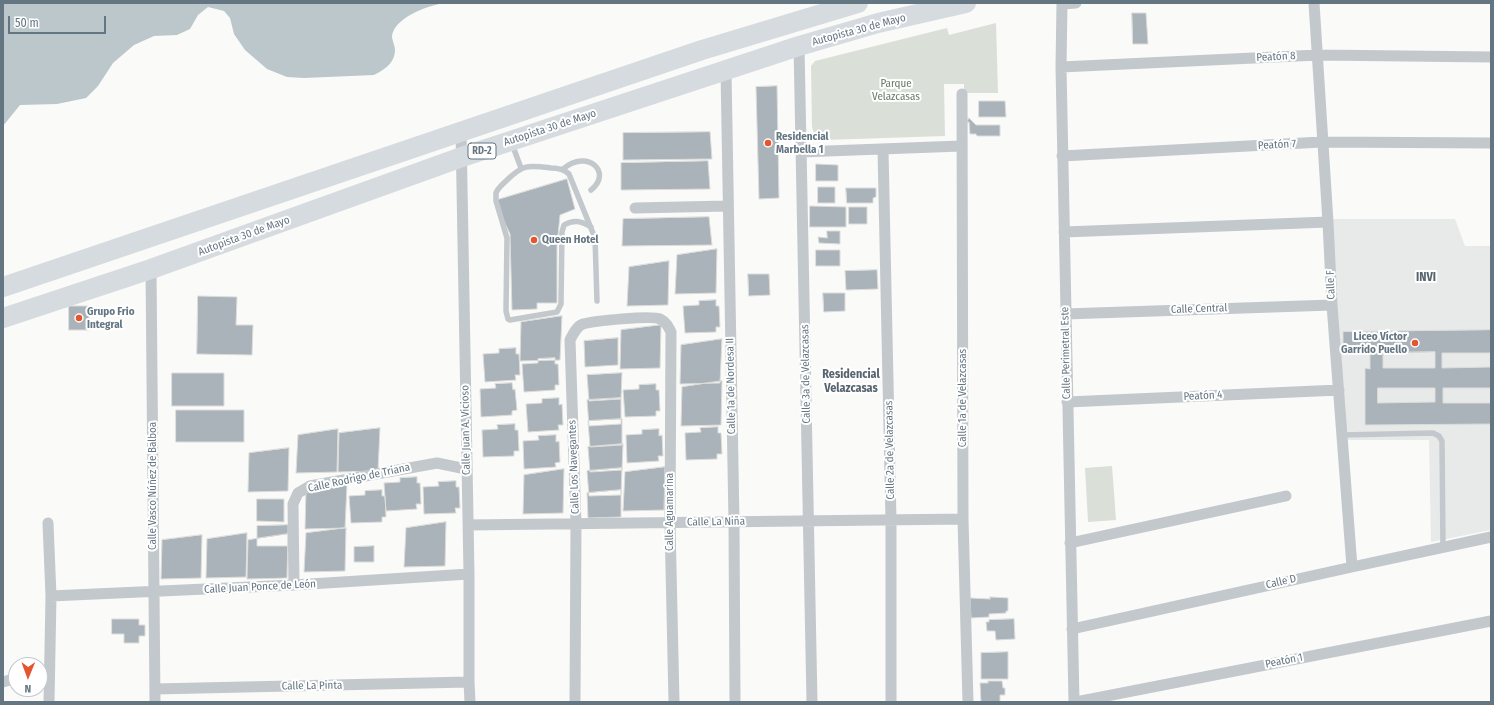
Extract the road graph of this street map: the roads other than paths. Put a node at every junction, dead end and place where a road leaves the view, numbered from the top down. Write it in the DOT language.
graph roads {
  1 [pos="858,3"];
  2 [pos="966,3"];
  3 [pos="1076,3"];
  4 [pos="1314,3"];
  5 [pos="1062,4"];
  6 [pos="799,46"];
  7 [pos="1318,55"];
  8 [pos="1491,57"];
  9 [pos="1061,67"];
  10 [pos="726,70"];
  11 [pos="962,94"];
  12 [pos="461,131"];
  13 [pos="511,141"];
  14 [pos="1322,142"];
  15 [pos="1491,142"];
  16 [pos="961,146"];
  17 [pos="883,150"];
  18 [pos="801,152"];
  19 [pos="1062,156"];
  20 [pos="462,157"];
  21 [pos="521,168"];
  22 [pos="563,170"];
  23 [pos="592,190"];
  24 [pos="728,206"];
  25 [pos="635,208"];
  26 [pos="1328,222"];
  27 [pos="591,227"];
  28 [pos="1064,232"];
  29 [pos="151,270"];
  30 [pos="3,287"];
  31 [pos="597,301"];
  32 [pos="1332,305"];
  33 [pos="1065,314"];
  34 [pos="3,318"];
  35 [pos="667,323"];
  36 [pos="1339,390"];
  37 [pos="1067,402"];
  38 [pos="1342,435"];
  39 [pos="466,469"];
  40 [pos="1286,496"];
  41 [pos="963,519"];
  42 [pos="891,520"];
  43 [pos="809,521"];
  44 [pos="734,522"];
  45 [pos="48,523"];
  46 [pos="670,523"];
  47 [pos="576,524"];
  48 [pos="468,525"];
  49 [pos="1491,537"];
  50 [pos="1070,543"];
  51 [pos="1443,547"];
  52 [pos="1352,567"];
  53 [pos="469,574"];
  54 [pos="294,585"];
  55 [pos="154,592"];
  56 [pos="51,596"];
  57 [pos="1491,621"];
  58 [pos="1072,629"];
  59 [pos="46,657"];
  60 [pos="469,682"];
  61 [pos="155,689"];
  62 [pos="155,702"];
  63 [pos="470,702"];
  64 [pos="575,702"];
  65 [pos="674,702"];
  66 [pos="735,702"];
  67 [pos="812,702"];
  68 [pos="891,702"];
  69 [pos="968,702"];
  70 [pos="1075,702"];
  1 -- 12 [label="highway, RD-2"];
  2 -- 6 [label="highway, Autopista 30 de Mayo / RD-2"];
  3 -- 5 [label="street"];
  4 -- 7 [label="street, Calle F"];
  5 -- 9 [label="street, Calle Perimetral Este"];
  6 -- 10 [label="highway, Autopista 30 de Mayo / RD-2"];
  6 -- 18 [label="street, Calle 3a de Velazcasas"];
  7 -- 8 [label="street, Peatón 8"];
  7 -- 9 [label="street, Peatón 8"];
  7 -- 14 [label="street, Calle F"];
  9 -- 19 [label="street, Calle Perimetral Este"];
  10 -- 13 [label="highway, Autopista 30 de Mayo / RD-2"];
  10 -- 24 [label="street, Calle 1a de Nordesa II"];
  11 -- 16 [label="street, Calle 1a de Velazcasas"];
  12 -- 20 [label="street, Calle Juan A. Vicioso"];
  12 -- 30 [label="highway, RD-2"];
  13 -- 20 [label="highway, Autopista 30 de Mayo / RD-2"];
  13 -- 21 [label="lane"];
  14 -- 15 [label="street, Peatón 7"];
  14 -- 19 [label="street, Peatón 7"];
  14 -- 26 [label="street, Calle F"];
  16 -- 17 [label="street"];
  16 -- 41 [label="street, Calle 1a de Velazcasas"];
  17 -- 18 [label="street"];
  17 -- 42 [label="street, Calle 2a de Velazcasas"];
  18 -- 43 [label="street, Calle 3a de Velazcasas"];
  19 -- 28 [label="street, Calle Perimetral Este"];
  20 -- 29 [label="highway, Autopista 30 de Mayo / RD-2"];
  20 -- 39 [label="street, Calle Juan A. Vicioso"];
  21 -- 22 [label="lane"];
  21 -- 27 [label="lane"];
  22 -- 23 [label="lane"];
  22 -- 27 [label="lane"];
  24 -- 25 [label="street"];
  24 -- 44 [label="street, Calle 1a de Nordesa II"];
  26 -- 28 [label="street"];
  26 -- 32 [label="street, Calle F"];
  27 -- 31 [label="lane"];
  28 -- 33 [label="street, Calle Perimetral Este"];
  29 -- 34 [label="highway, Autopista 30 de Mayo / RD-2"];
  29 -- 55 [label="street, Calle Vasco Núñez de Balboa"];
  32 -- 33 [label="street, Calle Central"];
  32 -- 36 [label="street, Calle F"];
  33 -- 37 [label="street, Calle Perimetral Este"];
  35 -- 46 [label="street, Calle Aguamarina"];
  35 -- 47 [label="street, Calle Los Navegantes"];
  36 -- 37 [label="street, Peatón 4"];
  36 -- 38 [label="street, Calle F"];
  37 -- 50 [label="street, Calle Perimetral Este"];
  38 -- 51 [label="lane"];
  38 -- 52 [label="street, Calle F"];
  39 -- 48 [label="street, Calle Juan A. Vicioso"];
  39 -- 54 [label="street, Calle Rodrigo de Triana"];
  40 -- 50 [label="street"];
  41 -- 42 [label="street, Calle La Niña"];
  41 -- 69 [label="street, Calle 1a de Velazcasas"];
  42 -- 43 [label="street, Calle La Niña"];
  42 -- 68 [label="street, Calle 2a de Velazcasas"];
  43 -- 44 [label="street, Calle La Niña"];
  43 -- 67 [label="street, Calle 3a de Velazcasas"];
  44 -- 46 [label="street, Calle La Niña"];
  44 -- 66 [label="street, Calle 1a de Nordesa II"];
  45 -- 56 [label="street"];
  46 -- 47 [label="street, Calle La Niña"];
  46 -- 65 [label="street, Calle Aguamarina"];
  47 -- 48 [label="street, Calle La Niña"];
  47 -- 64 [label="street, Calle Los Navegantes"];
  48 -- 53 [label="street, Calle Juan A. Vicioso"];
  49 -- 51 [label="street, Calle D"];
  50 -- 58 [label="street, Calle Perimetral Este"];
  51 -- 52 [label="street, Calle D"];
  52 -- 58 [label="street, Calle D"];
  53 -- 54 [label="street, Calle Juan Ponce de León"];
  53 -- 60 [label="street, Calle Juan A. Vicioso"];
  54 -- 55 [label="street, Calle Juan Ponce de León"];
  55 -- 56 [label="street, Calle Juan Ponce de León"];
  55 -- 61 [label="street, Calle Vasco Núñez de Balboa"];
  56 -- 59 [label="street"];
  57 -- 70 [label="street, Peatón 1"];
  58 -- 70 [label="street, Calle Perimetral Este"];
  60 -- 61 [label="street, Calle La Pinta"];
  60 -- 63 [label="street, Calle Juan A. Vicioso"];
  61 -- 62 [label="street, Calle Vasco Núñez de Balboa"];
}
